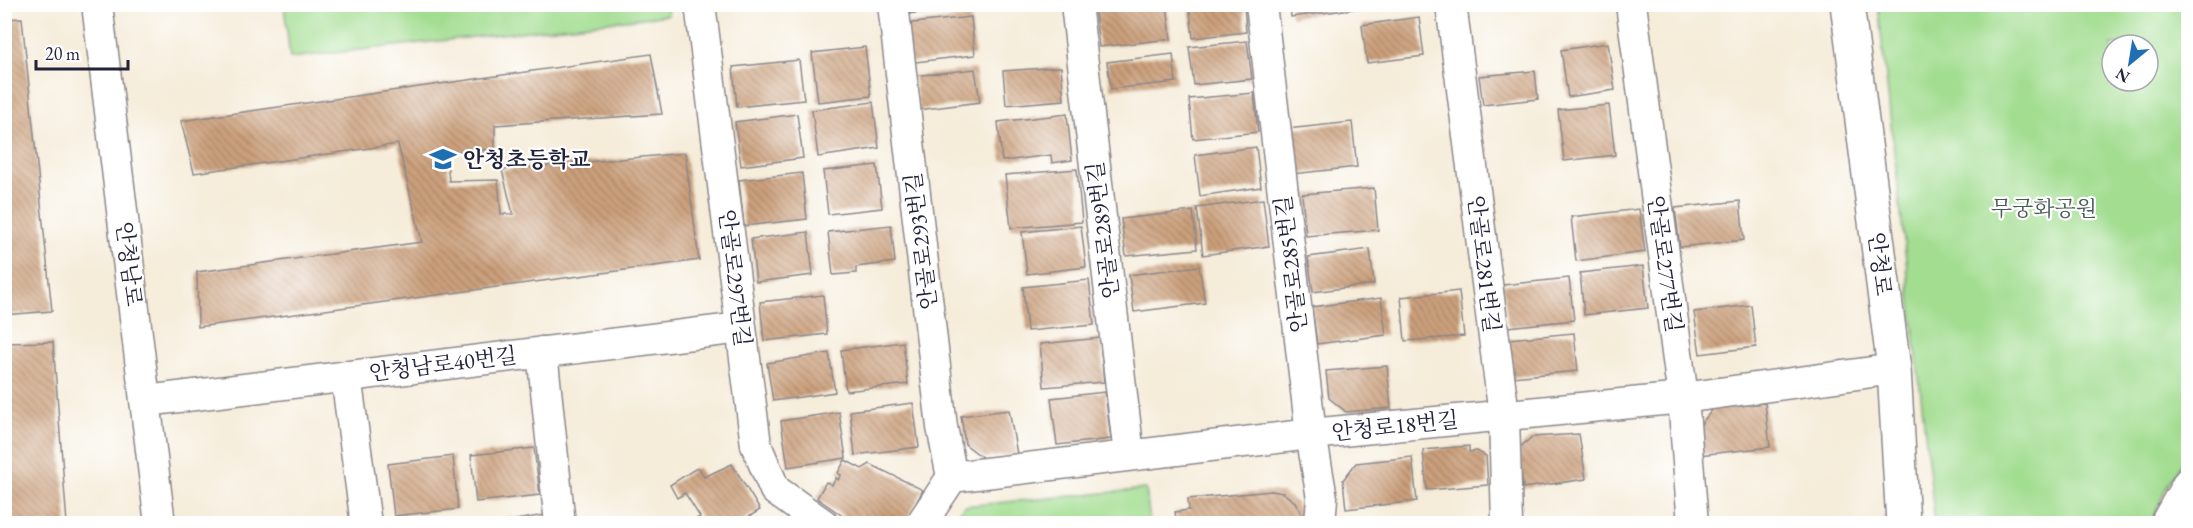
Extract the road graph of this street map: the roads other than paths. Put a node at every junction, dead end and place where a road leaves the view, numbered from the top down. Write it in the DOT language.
graph roads {
  1 [pos="97,4"];
  2 [pos="700,4"];
  3 [pos="893,4"];
  4 [pos="1077,4"];
  5 [pos="1261,4"];
  6 [pos="1451,4"];
  7 [pos="1630,4"];
  8 [pos="1847,4"];
  9 [pos="741,328"];
  10 [pos="542,352"];
  11 [pos="1894,369"];
  12 [pos="346,376"];
  13 [pos="1683,398"];
  14 [pos="146,400"];
  15 [pos="1504,415"];
  16 [pos="1311,434"];
  17 [pos="1129,455"];
  18 [pos="952,477"];
  19 [pos="2188,483"];
  20 [pos="160,524"];
  21 [pos="366,524"];
  22 [pos="560,524"];
  23 [pos="823,524"];
  24 [pos="921,524"];
  25 [pos="1320,524"];
  26 [pos="1506,524"];
  27 [pos="1693,524"];
  28 [pos="1903,524"];
  29 [pos="2165,524"];
  1 -- 14 [label="street, 안청남로"];
  2 -- 9 [label="street, 안골로297번길"];
  3 -- 18 [label="street, 안골로293번길"];
  4 -- 17 [label="street, 안골로289번길"];
  5 -- 16 [label="street, 안골로285번길"];
  6 -- 15 [label="street, 안골로281번길"];
  7 -- 13 [label="street, 안골로277번길"];
  8 -- 11 [label="main road, 안청로"];
  9 -- 10 [label="street, 안청남로40번길"];
  9 -- 23 [label="street, 안골로297번길"];
  10 -- 12 [label="street, 안청남로40번길"];
  10 -- 22 [label="street"];
  11 -- 13 [label="street, 안청로18번길"];
  11 -- 28 [label="main road, 안청로"];
  12 -- 14 [label="street, 안청남로40번길"];
  12 -- 21 [label="street"];
  13 -- 15 [label="street, 안청로18번길"];
  13 -- 27 [label="street, 안골로277번길"];
  14 -- 20 [label="street, 안청남로"];
  15 -- 16 [label="street, 안청로18번길"];
  15 -- 26 [label="street, 안골로281번길"];
  16 -- 17 [label="street, 안청로18번길"];
  16 -- 25 [label="street, 안골로285번길"];
  17 -- 18 [label="street, 안청로18번길"];
  18 -- 24 [label="street"];
  19 -- 29 [label="street"];
}
